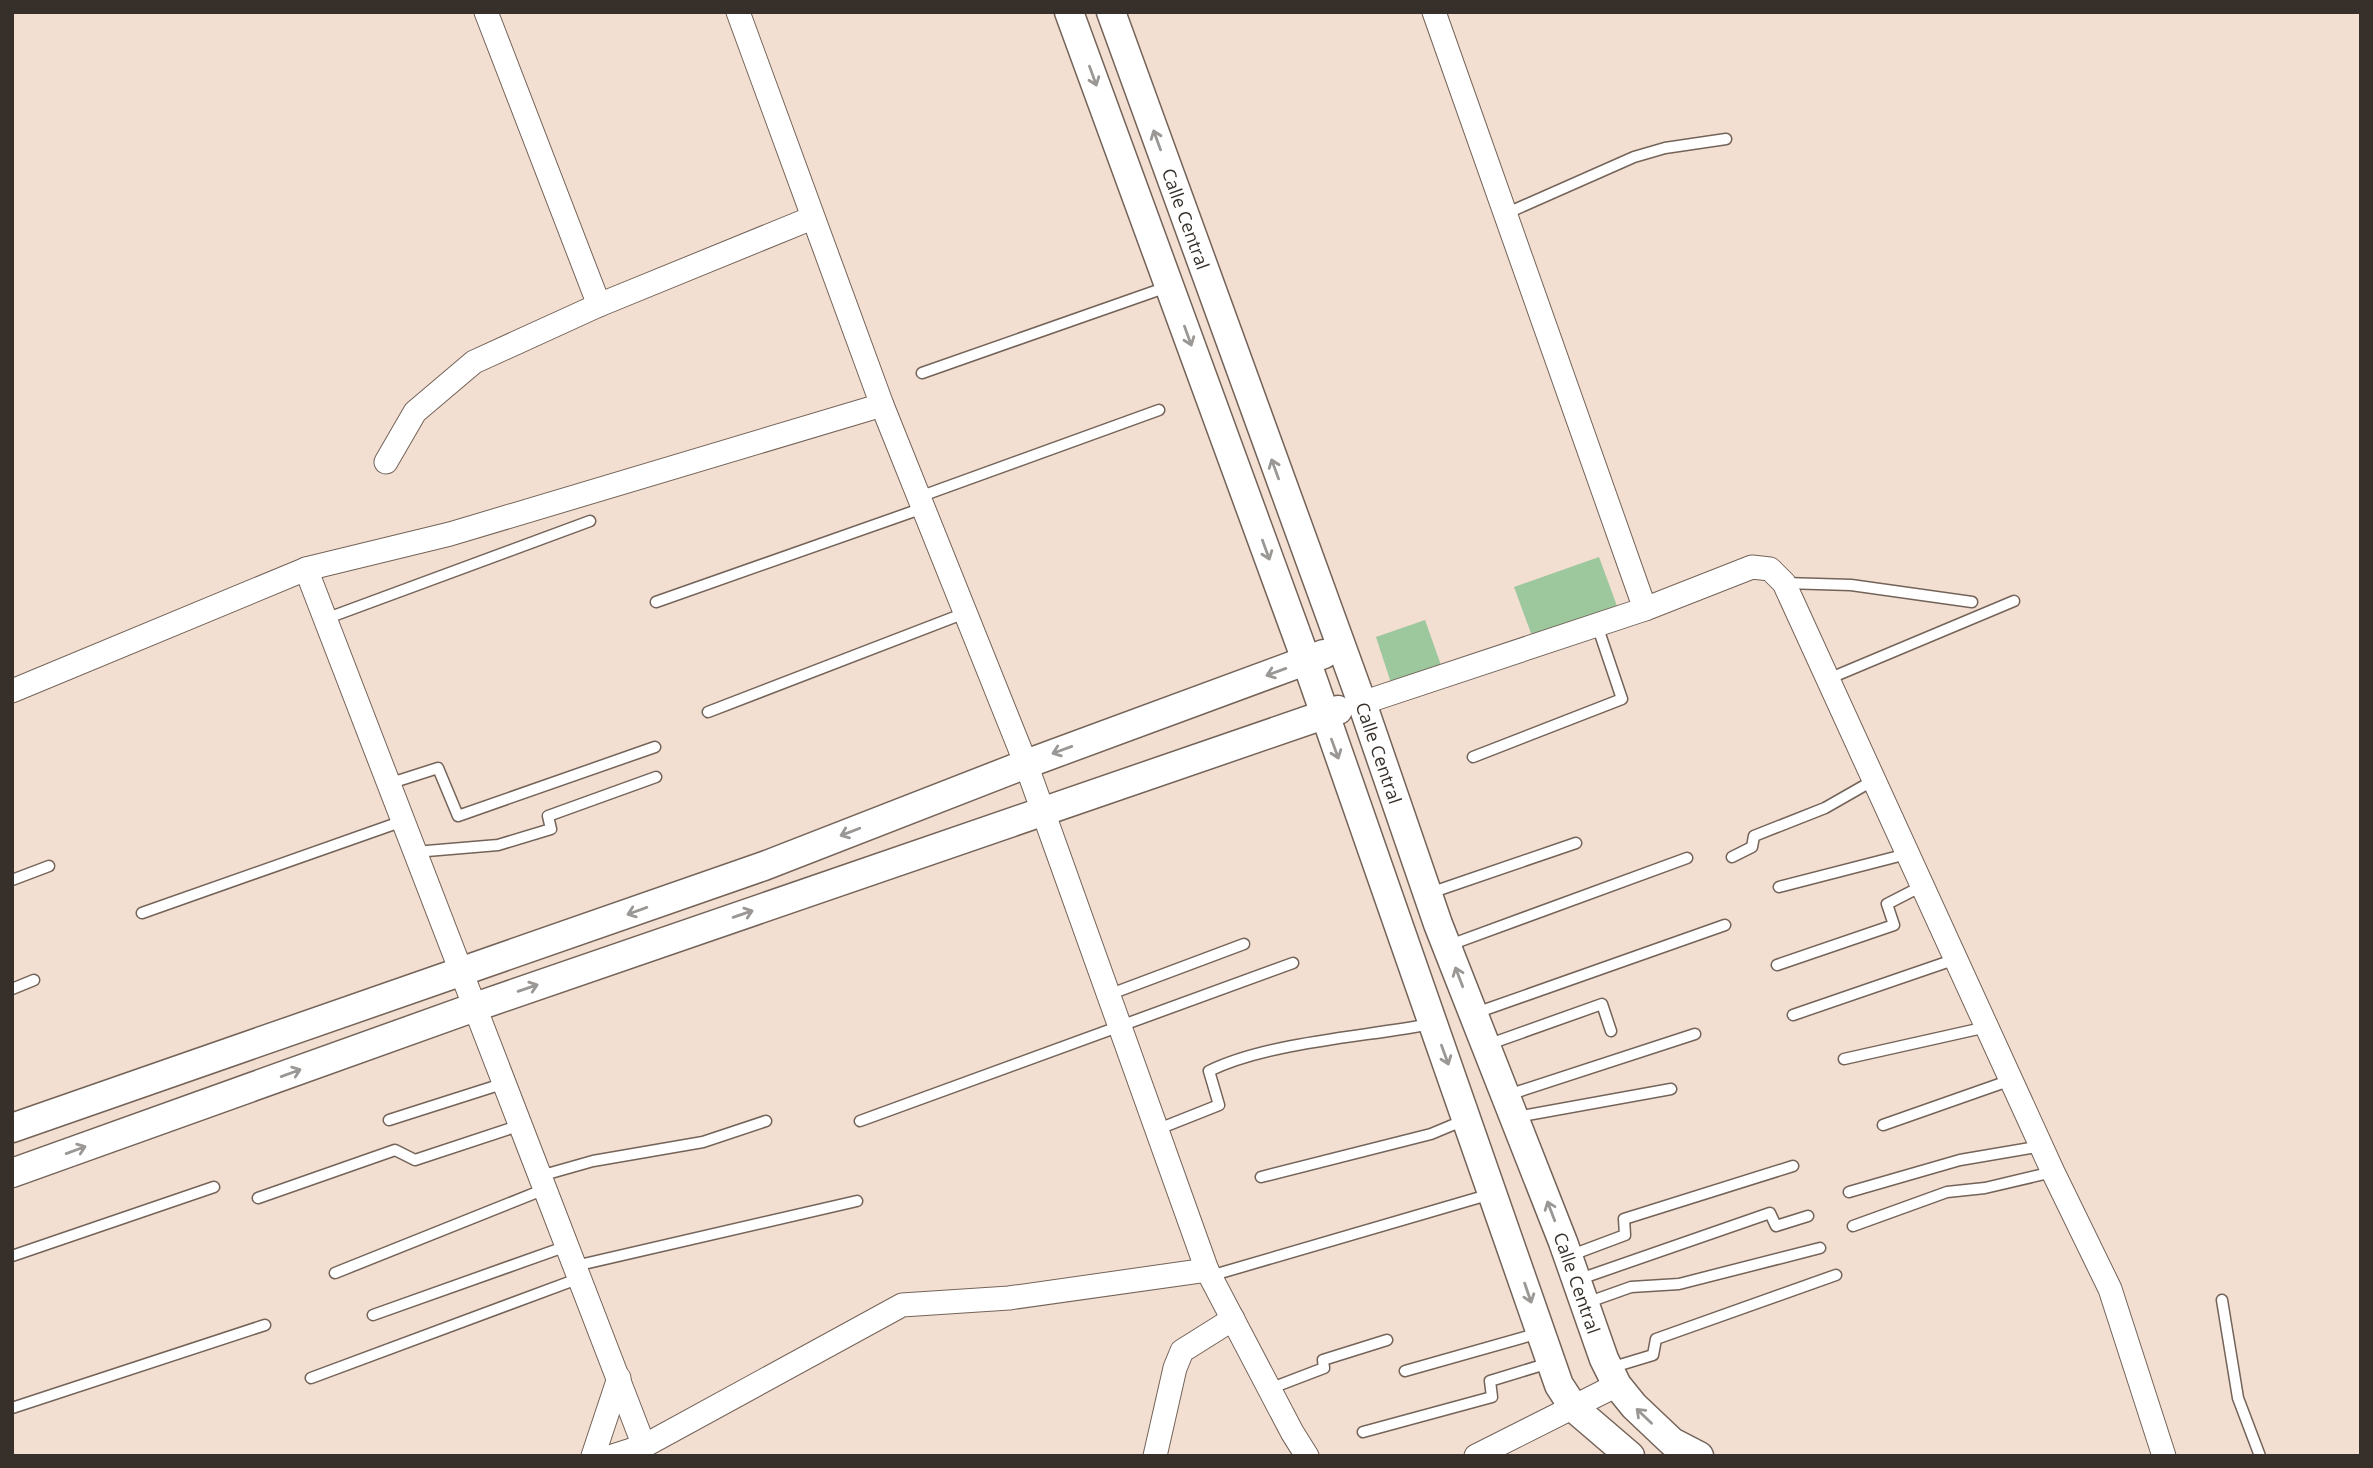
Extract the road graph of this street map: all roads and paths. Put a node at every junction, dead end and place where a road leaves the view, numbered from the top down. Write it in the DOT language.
graph roads {
  1 [pos="486,12"];
  2 [pos="738,12"];
  3 [pos="1069,12"];
  4 [pos="1111,12"];
  5 [pos="1434,12"];
  6 [pos="1726,139"];
  7 [pos="1506,214"];
  8 [pos="812,218"];
  9 [pos="1170,286"];
  10 [pos="599,305"];
  11 [pos="922,373"];
  12 [pos="882,405"];
  13 [pos="1159,410"];
  14 [pos="386,462"];
  15 [pos="921,502"];
  16 [pos="590,521"];
  17 [pos="306,569"];
  18 [pos="1784,583"];
  19 [pos="2014,601"];
  20 [pos="656,602"];
  21 [pos="1972,602"];
  22 [pos="1645,609"];
  23 [pos="965,612"];
  24 [pos="325,619"];
  25 [pos="1597,625"];
  26 [pos="1340,649"];
  27 [pos="1306,660"];
  28 [pos="1828,679"];
  29 [pos="12,691"];
  30 [pos="1362,703"];
  31 [pos="708,712"];
  32 [pos="1322,715"];
  33 [pos="655,747"];
  34 [pos="1473,757"];
  35 [pos="1026,764"];
  36 [pos="656,777"];
  37 [pos="1874,780"];
  38 [pos="388,784"];
  39 [pos="1042,810"];
  40 [pos="403,821"];
  41 [pos="1576,843"];
  42 [pos="415,852"];
  43 [pos="1907,854"];
  44 [pos="1732,857"];
  45 [pos="1688,858"];
  46 [pos="49,866"];
  47 [pos="12,880"];
  48 [pos="1922,886"];
  49 [pos="1779,887"];
  50 [pos="1427,894"];
  51 [pos="142,913"];
  52 [pos="1725,925"];
  53 [pos="1442,935"];
  54 [pos="1403,937"];
  55 [pos="1244,944"];
  56 [pos="1955,959"];
  57 [pos="1293,963"];
  58 [pos="1777,965"];
  59 [pos="462,974"];
  60 [pos="34,980"];
  61 [pos="12,989"];
  62 [pos="1108,995"];
  63 [pos="475,1007"];
  64 [pos="1473,1014"];
  65 [pos="1793,1015"];
  66 [pos="1434,1024"];
  67 [pos="1119,1027"];
  68 [pos="1987,1027"];
  69 [pos="1611,1031"];
  70 [pos="1695,1034"];
  71 [pos="1486,1046"];
  72 [pos="1844,1059"];
  73 [pos="2011,1080"];
  74 [pos="505,1083"];
  75 [pos="1671,1089"];
  76 [pos="1510,1106"];
  77 [pos="1467,1118"];
  78 [pos="389,1120"];
  79 [pos="766,1121"];
  80 [pos="860,1121"];
  81 [pos="521,1125"];
  82 [pos="1883,1125"];
  83 [pos="12,1128"];
  84 [pos="1156,1130"];
  85 [pos="2042,1146"];
  86 [pos="1793,1167"];
  87 [pos="2053,1172"];
  88 [pos="12,1173"];
  89 [pos="1261,1177"];
  90 [pos="543,1182"];
  91 [pos="214,1187"];
  92 [pos="1849,1192"];
  93 [pos="1494,1193"];
  94 [pos="258,1198"];
  95 [pos="857,1202"];
  96 [pos="1808,1216"];
  97 [pos="1853,1226"];
  98 [pos="1821,1248"];
  99 [pos="12,1256"];
  100 [pos="574,1263"];
  101 [pos="335,1273"];
  102 [pos="1208,1273"];
  103 [pos="1836,1275"];
  104 [pos="1576,1280"];
  105 [pos="2222,1300"];
  106 [pos="373,1315"];
  107 [pos="1233,1319"];
  108 [pos="265,1325"];
  109 [pos="1542,1333"];
  110 [pos="1387,1340"];
  111 [pos="1551,1362"];
  112 [pos="1405,1371"];
  113 [pos="1613,1377"];
  114 [pos="312,1378"];
  115 [pos="619,1378"];
  116 [pos="1269,1389"];
  117 [pos="12,1408"];
  118 [pos="1574,1408"];
  119 [pos="1363,1432"];
  120 [pos="644,1446"];
  121 [pos="593,1456"];
  122 [pos="612,1456"];
  123 [pos="1155,1456"];
  124 [pos="1307,1456"];
  125 [pos="1476,1456"];
  126 [pos="1630,1456"];
  127 [pos="1699,1456"];
  128 [pos="2164,1456"];
  129 [pos="2260,1456"];
  1 -- 10 [label="street"];
  2 -- 8 [label="street"];
  3 -- 9 [label="street, one-way"];
  26 -- 4 [label="street, Calle Central, one-way"];
  5 -- 7 [label="street"];
  6 -- 7 [label="lane"];
  7 -- 22 [label="street"];
  8 -- 10 [label="street"];
  8 -- 12 [label="street"];
  9 -- 11 [label="lane"];
  9 -- 27 [label="street, one-way"];
  10 -- 14 [label="street"];
  12 -- 15 [label="street"];
  12 -- 17 [label="street"];
  13 -- 15 [label="lane"];
  15 -- 20 [label="lane"];
  15 -- 23 [label="street"];
  16 -- 24 [label="lane"];
  17 -- 24 [label="street"];
  17 -- 29 [label="street"];
  18 -- 21 [label="lane"];
  18 -- 22 [label="street"];
  18 -- 28 [label="street"];
  19 -- 28 [label="lane"];
  22 -- 25 [label="street"];
  23 -- 31 [label="lane"];
  23 -- 35 [label="street"];
  24 -- 38 [label="street"];
  25 -- 30 [label="street"];
  25 -- 34 [label="lane"];
  26 -- 27 [label="street"];
  26 -- 30 [label="street, Calle Central"];
  27 -- 32 [label="street"];
  27 -- 35 [label="street, one-way"];
  28 -- 37 [label="street"];
  30 -- 32 [label="street"];
  30 -- 50 [label="street, Calle Central"];
  32 -- 39 [label="street"];
  32 -- 54 [label="street, one-way"];
  33 -- 38 [label="lane"];
  35 -- 39 [label="street"];
  35 -- 59 [label="street, one-way"];
  36 -- 42 [label="lane"];
  37 -- 43 [label="street"];
  37 -- 44 [label="lane"];
  38 -- 40 [label="street"];
  39 -- 62 [label="street"];
  63 -- 39 [label="street, one-way"];
  40 -- 42 [label="street"];
  40 -- 51 [label="lane"];
  41 -- 50 [label="lane"];
  42 -- 59 [label="street"];
  43 -- 48 [label="street"];
  43 -- 49 [label="lane"];
  45 -- 53 [label="lane"];
  46 -- 47 [label="lane"];
  48 -- 56 [label="street"];
  48 -- 58 [label="lane"];
  50 -- 53 [label="street, Calle Central"];
  52 -- 64 [label="lane"];
  53 -- 54 [label="street"];
  64 -- 53 [label="street, Calle Central, one-way"];
  54 -- 66 [label="street"];
  55 -- 62 [label="lane"];
  56 -- 65 [label="lane"];
  56 -- 68 [label="street"];
  57 -- 67 [label="lane"];
  59 -- 63 [label="street"];
  59 -- 83 [label="street"];
  60 -- 61 [label="lane"];
  62 -- 67 [label="street"];
  63 -- 74 [label="street"];
  88 -- 63 [label="street, one-way"];
  64 -- 71 [label="street, Calle Central"];
  66 -- 77 [label="street, one-way"];
  66 -- 84 [label="lane"];
  67 -- 80 [label="lane"];
  67 -- 84 [label="street"];
  68 -- 72 [label="lane"];
  68 -- 73 [label="street"];
  69 -- 71 [label="lane"];
  70 -- 76 [label="lane"];
  71 -- 76 [label="street, Calle Central"];
  73 -- 82 [label="lane"];
  73 -- 85 [label="street"];
  74 -- 78 [label="lane"];
  74 -- 81 [label="street"];
  75 -- 76 [label="lane"];
  104 -- 76 [label="street, Calle Central, one-way"];
  77 -- 89 [label="lane"];
  77 -- 93 [label="street"];
  79 -- 90 [label="lane"];
  81 -- 90 [label="street"];
  81 -- 94 [label="lane"];
  84 -- 102 [label="street"];
  85 -- 87 [label="street"];
  85 -- 92 [label="lane"];
  86 -- 104 [label="lane"];
  87 -- 97 [label="lane"];
  87 -- 128 [label="street"];
  90 -- 100 [label="street"];
  90 -- 101 [label="lane"];
  91 -- 99 [label="lane"];
  93 -- 102 [label="lane"];
  93 -- 109 [label="street, one-way"];
  95 -- 100 [label="lane"];
  96 -- 104 [label="lane"];
  98 -- 104 [label="lane"];
  100 -- 106 [label="lane"];
  100 -- 114 [label="lane"];
  100 -- 115 [label="street"];
  102 -- 107 [label="street"];
  102 -- 120 [label="street"];
  103 -- 113 [label="lane"];
  104 -- 113 [label="street, Calle Central"];
  105 -- 129 [label="lane"];
  107 -- 116 [label="street"];
  107 -- 123 [label="street"];
  108 -- 117 [label="lane"];
  109 -- 111 [label="street"];
  109 -- 112 [label="lane"];
  110 -- 116 [label="lane"];
  111 -- 118 [label="street"];
  111 -- 119 [label="lane"];
  113 -- 118 [label="street"];
  127 -- 113 [label="street, Calle Central, one-way"];
  115 -- 120 [label="street"];
  115 -- 121 [label="street"];
  116 -- 124 [label="street"];
  118 -- 125 [label="street"];
  118 -- 126 [label="street"];
  120 -- 122 [label="street"];
}
